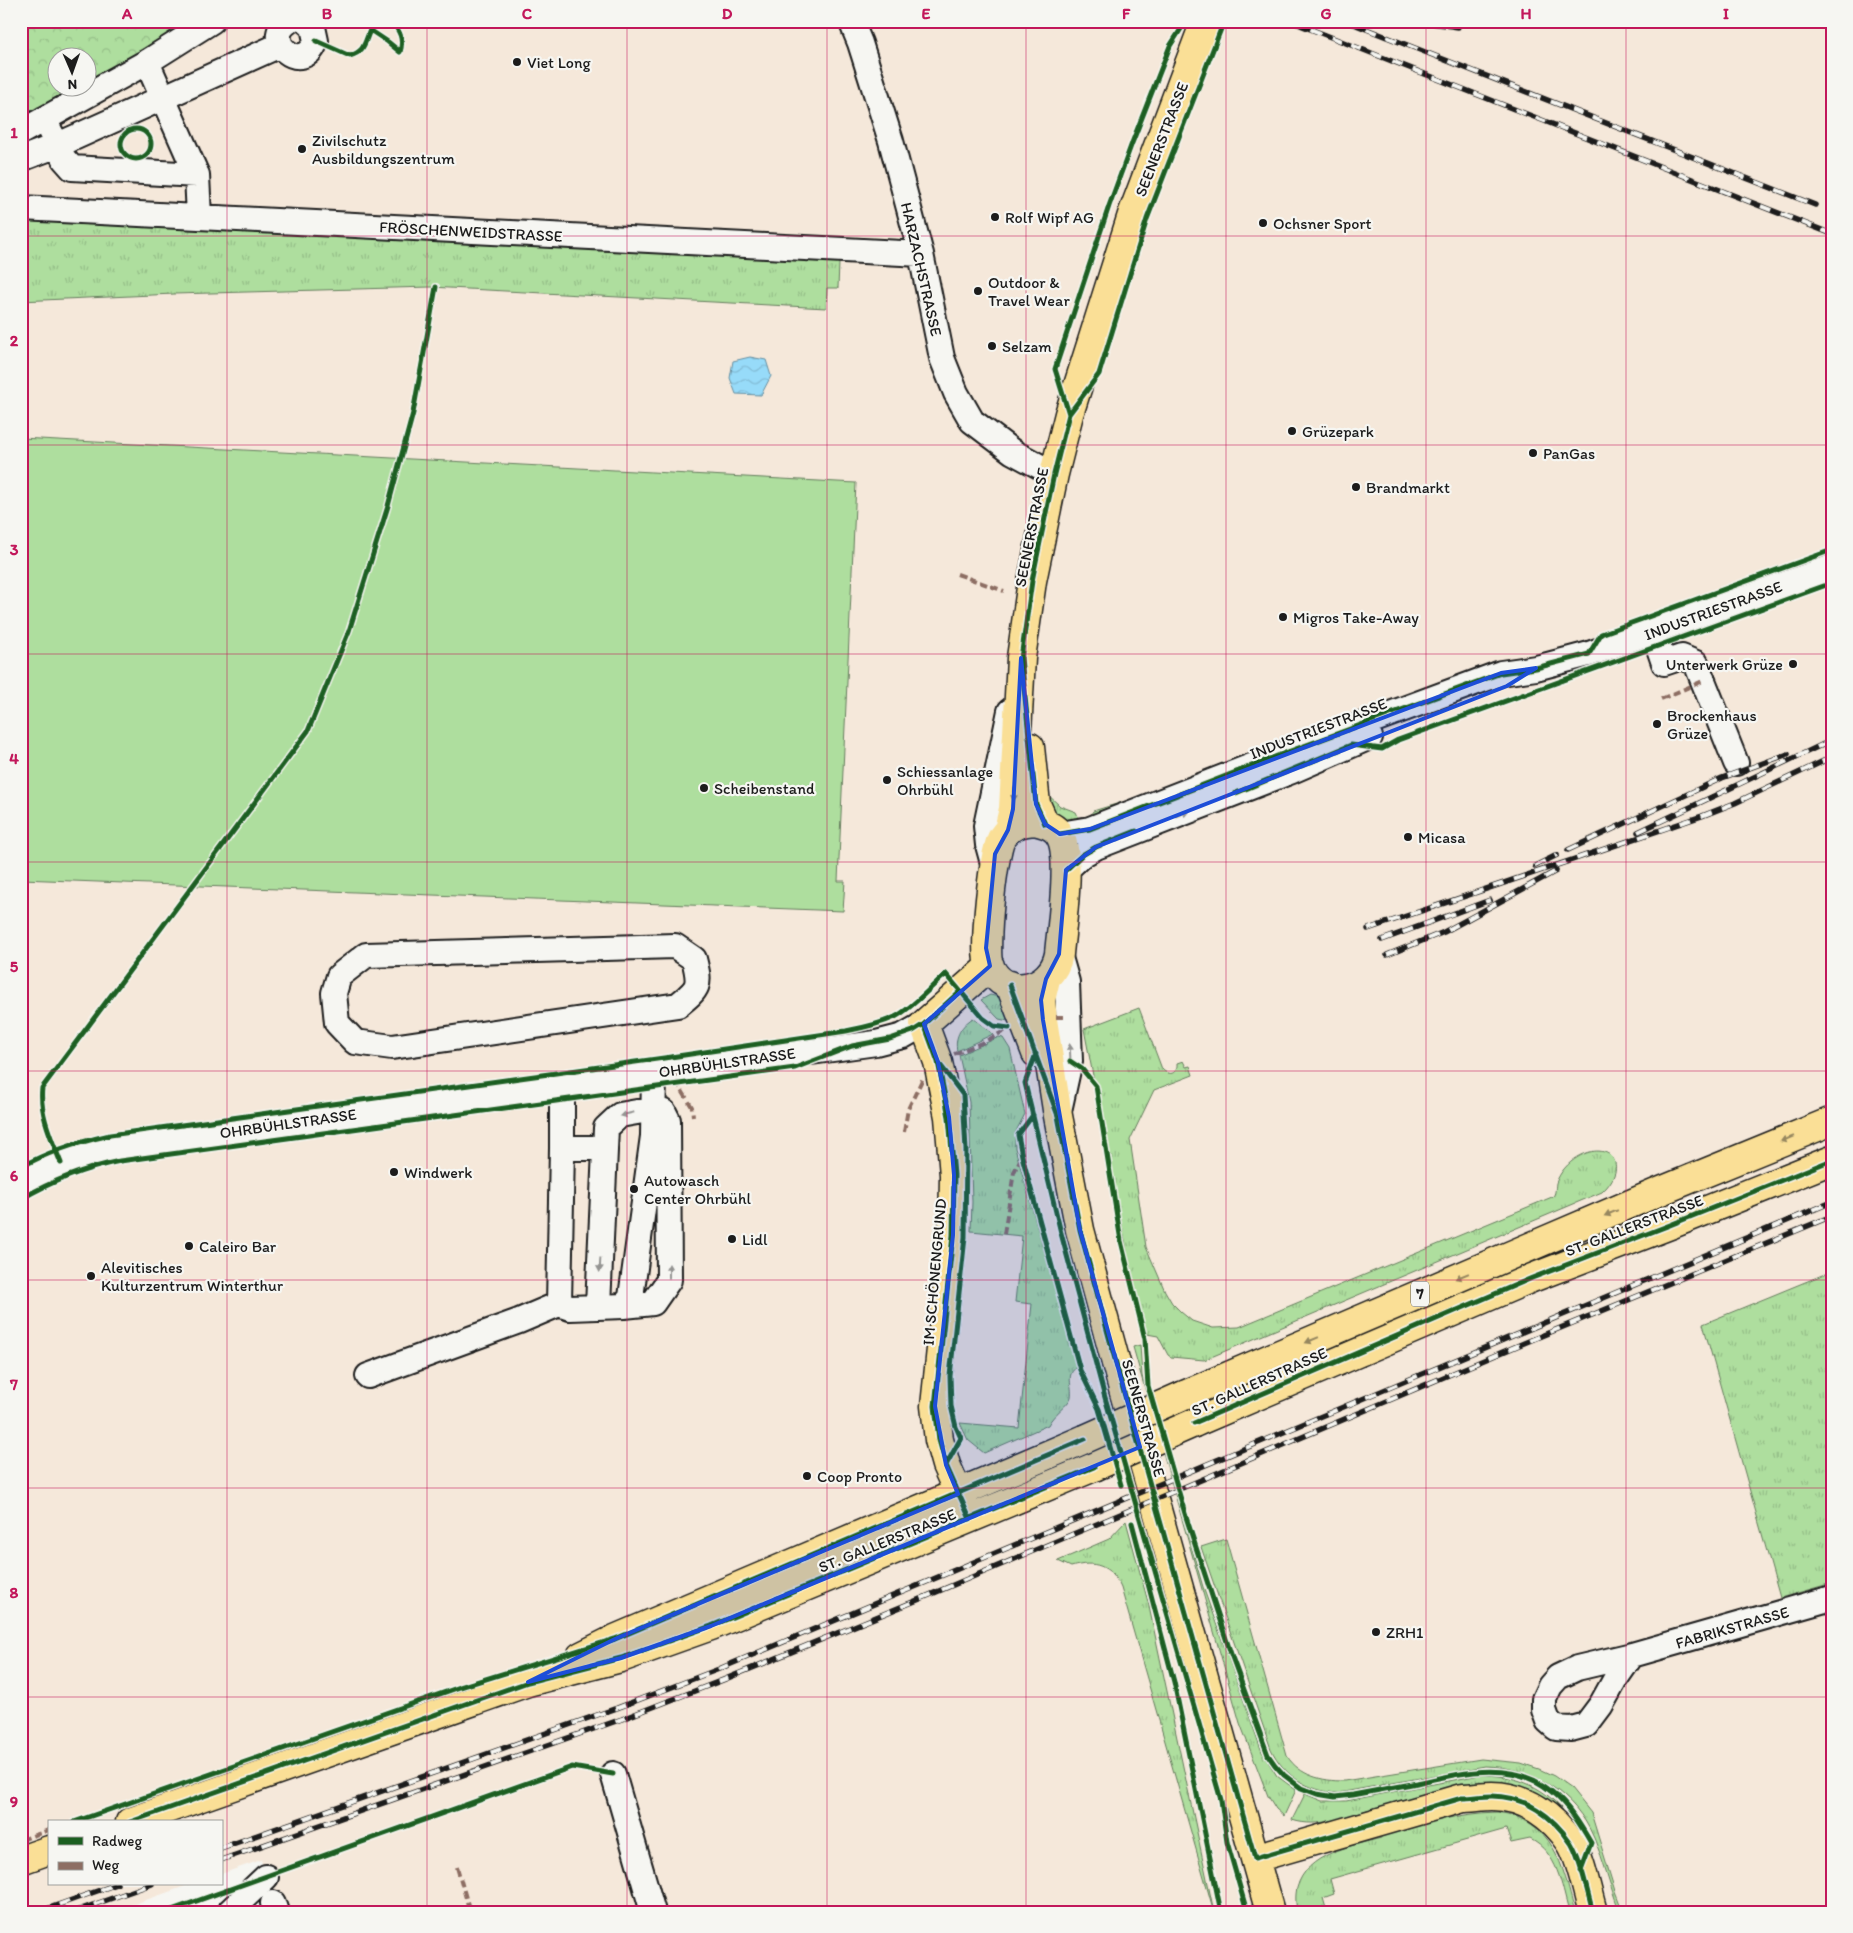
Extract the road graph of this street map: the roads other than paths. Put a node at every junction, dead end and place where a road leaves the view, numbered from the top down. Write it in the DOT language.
graph roads {
  1 [pos="212,21"];
  2 [pos="851,21"];
  3 [pos="292,22"];
  4 [pos="1203,27"];
  5 [pos="280,45"];
  6 [pos="147,62"];
  7 [pos="163,98"];
  8 [pos="44,119"];
  9 [pos="21,132"];
  10 [pos="58,145"];
  11 [pos="21,159"];
  12 [pos="197,175"];
  13 [pos="21,208"];
  14 [pos="199,217"];
  15 [pos="921,254"];
  16 [pos="1054,474"];
  17 [pos="1832,568"];
  18 [pos="1653,631"];
  19 [pos="1021,658"];
  20 [pos="1536,668"];
  21 [pos="1736,763"];
  22 [pos="1052,829"];
  23 [pos="1008,830"];
  24 [pos="994,867"];
  25 [pos="1066,870"];
  26 [pos="1059,954"];
  27 [pos="694,959"];
  28 [pos="990,966"];
  29 [pos="1046,979"];
  30 [pos="1010,985"];
  31 [pos="924,1024"];
  32 [pos="654,1072"];
  33 [pos="560,1086"];
  34 [pos="654,1108"];
  35 [pos="1058,1116"];
  36 [pos="1832,1121"];
  37 [pos="562,1148"];
  38 [pos="605,1148"];
  39 [pos="1832,1160"];
  40 [pos="21,1182"];
  41 [pos="559,1304"];
  42 [pos="631,1305"];
  43 [pos="598,1306"];
  44 [pos="368,1376"];
  45 [pos="958,1494"];
  46 [pos="970,1519"];
  47 [pos="1832,1598"];
  48 [pos="1632,1655"];
  49 [pos="528,1682"];
  50 [pos="613,1774"];
  51 [pos="136,1820"];
  52 [pos="48,1850"];
  53 [pos="1255,1858"];
  54 [pos="21,1860"];
  55 [pos="266,1877"];
  56 [pos="234,1910"];
  57 [pos="653,1912"];
  58 [pos="1270,1912"];
  59 [pos="1593,1912"];
  1 -- 6 [label="street"];
  2 -- 15 [label="street, HARZACHSTRASSE"];
  3 -- 5 [label="street"];
  3 -- 5 [label="street"];
  4 -- 16 [label="main road, SEENERSTRASSE"];
  5 -- 7 [label="street"];
  6 -- 7 [label="street"];
  6 -- 8 [label="street"];
  7 -- 10 [label="street"];
  7 -- 12 [label="street"];
  8 -- 9 [label="street"];
  8 -- 10 [label="street"];
  10 -- 11 [label="street"];
  10 -- 12 [label="street"];
  12 -- 14 [label="street"];
  13 -- 14 [label="street, FRÖSCHENWEIDSTRASSE"];
  14 -- 15 [label="street, FRÖSCHENWEIDSTRASSE"];
  15 -- 16 [label="street, HARZACHSTRASSE"];
  16 -- 19 [label="main road, SEENERSTRASSE"];
  17 -- 18 [label="street, INDUSTRIESTRASSE"];
  18 -- 20 [label="street, INDUSTRIESTRASSE"];
  18 -- 21 [label="street"];
  19 -- 22 [label="main road, SEENERSTRASSE"];
  19 -- 23 [label="main road, SEENERSTRASSE, one-way"];
  19 -- 24 [label="street, SEENERSTRASSE"];
  20 -- 22 [label="street, INDUSTRIESTRASSE"];
  25 -- 20 [label="street, INDUSTRIESTRASSE, one-way"];
  22 -- 23 [label="main road"];
  22 -- 25 [label="main road, SEENERSTRASSE"];
  23 -- 24 [label="main road, SEENERSTRASSE"];
  24 -- 28 [label="main road, SEENERSTRASSE"];
  25 -- 26 [label="main road, SEENERSTRASSE"];
  26 -- 29 [label="main road, SEENERSTRASSE"];
  35 -- 26 [label="street, SEENERSTRASSE, one-way"];
  27 -- 27 [label="street"];
  28 -- 30 [label="main road, SEENERSTRASSE"];
  28 -- 31 [label="main road, OHRBÜHLSTRASSE"];
  29 -- 30 [label="main road"];
  29 -- 35 [label="main road, SEENERSTRASSE"];
  30 -- 35 [label="main road, SEENERSTRASSE"];
  31 -- 32 [label="street, OHRBÜHLSTRASSE"];
  31 -- 45 [label="main road, IM SCHÖNENGRUND"];
  32 -- 33 [label="street, OHRBÜHLSTRASSE"];
  32 -- 34 [label="street"];
  33 -- 37 [label="street"];
  33 -- 40 [label="street, OHRBÜHLSTRASSE"];
  34 -- 38 [label="street, one-way"];
  34 -- 42 [label="street"];
  42 -- 34 [label="street, one-way"];
  35 -- 53 [label="main road, SEENERSTRASSE"];
  36 -- 45 [label="main road, ST. GALLERSTRASSE / 7, one-way, bridge"];
  37 -- 38 [label="street"];
  37 -- 41 [label="street"];
  38 -- 43 [label="street, one-way"];
  39 -- 46 [label="main road, ST. GALLERSTRASSE / 7, bridge"];
  41 -- 43 [label="street"];
  41 -- 44 [label="street"];
  42 -- 43 [label="street"];
  45 -- 46 [label="main road, IM SCHÖNENGRUND"];
  45 -- 49 [label="main road, ST. GALLERSTRASSE / 7"];
  46 -- 49 [label="main road, ST. GALLERSTRASSE / 7"];
  47 -- 48 [label="street, FABRIKSTRASSE"];
  49 -- 51 [label="main road, ST. GALLERSTRASSE / 7"];
  50 -- 57 [label="street"];
  52 -- 54 [label="main road"];
  53 -- 58 [label="main road, SEENERSTRASSE"];
  53 -- 59 [label="main road"];
  55 -- 56 [label="street"];
}
